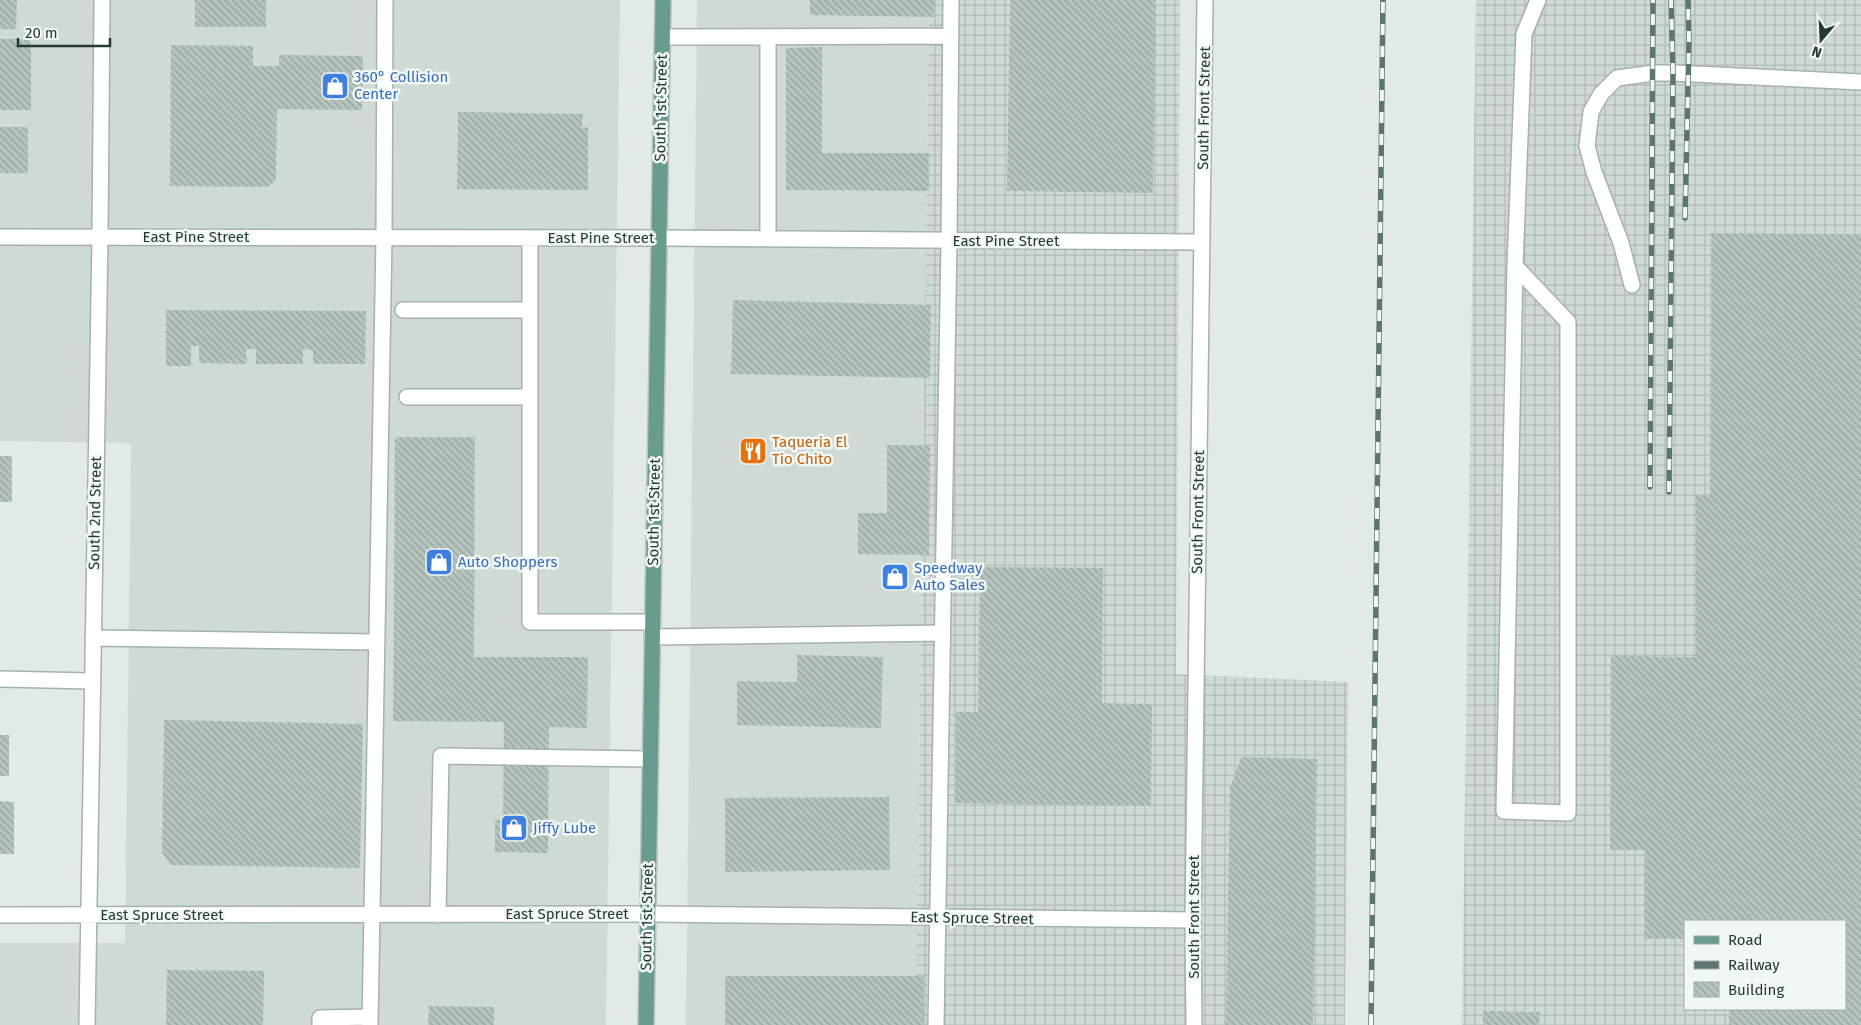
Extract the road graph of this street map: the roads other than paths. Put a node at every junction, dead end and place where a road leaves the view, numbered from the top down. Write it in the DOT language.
graph roads {
  1 [pos="102,0"];
  2 [pos="385,0"];
  3 [pos="663,0"];
  4 [pos="951,0"];
  5 [pos="1205,0"];
  6 [pos="1538,0"];
  7 [pos="951,36"];
  8 [pos="662,37"];
  9 [pos="768,37"];
  10 [pos="1861,82"];
  11 [pos="0,237"];
  12 [pos="100,237"];
  13 [pos="384,238"];
  14 [pos="530,238"];
  15 [pos="659,238"];
  16 [pos="768,239"];
  17 [pos="949,241"];
  18 [pos="1202,242"];
  19 [pos="1515,266"];
  20 [pos="1632,285"];
  21 [pos="403,310"];
  22 [pos="530,310"];
  23 [pos="407,396"];
  24 [pos="530,396"];
  25 [pos="652,630"];
  26 [pos="942,633"];
  27 [pos="93,638"];
  28 [pos="377,642"];
  29 [pos="0,678"];
  30 [pos="92,681"];
  31 [pos="650,760"];
  32 [pos="647,914"];
  33 [pos="0,915"];
  34 [pos="88,915"];
  35 [pos="371,915"];
  36 [pos="438,915"];
  37 [pos="938,917"];
  38 [pos="1193,920"];
  39 [pos="370,1021"];
  40 [pos="87,1025"];
  41 [pos="320,1025"];
  42 [pos="646,1025"];
  43 [pos="936,1025"];
  44 [pos="1194,1025"];
  1 -- 12 [label="street, South 2nd Street"];
  2 -- 13 [label="street"];
  3 -- 8 [label="main road, South 1st Street"];
  4 -- 7 [label="street"];
  5 -- 18 [label="street, South Front Street"];
  6 -- 19 [label="street"];
  7 -- 9 [label="street"];
  7 -- 17 [label="street"];
  8 -- 9 [label="street"];
  8 -- 15 [label="main road, South 1st Street"];
  9 -- 16 [label="street"];
  10 -- 20 [label="street"];
  11 -- 12 [label="street, East Pine Street"];
  12 -- 13 [label="street, East Pine Street"];
  12 -- 27 [label="street, South 2nd Street"];
  13 -- 14 [label="street, East Pine Street"];
  13 -- 28 [label="street"];
  14 -- 15 [label="street, East Pine Street"];
  14 -- 22 [label="street"];
  15 -- 16 [label="street, East Pine Street"];
  15 -- 25 [label="main road, South 1st Street"];
  16 -- 17 [label="street, East Pine Street"];
  17 -- 18 [label="street, East Pine Street"];
  17 -- 26 [label="street"];
  18 -- 38 [label="street, South Front Street"];
  19 -- 19 [label="street"];
  21 -- 22 [label="street"];
  22 -- 24 [label="street"];
  23 -- 24 [label="street"];
  24 -- 25 [label="street"];
  25 -- 26 [label="street"];
  25 -- 31 [label="main road, South 1st Street"];
  26 -- 37 [label="street"];
  27 -- 28 [label="street"];
  27 -- 30 [label="street, South 2nd Street"];
  28 -- 35 [label="street"];
  29 -- 30 [label="street"];
  30 -- 34 [label="street, South 2nd Street"];
  31 -- 32 [label="main road, South 1st Street"];
  31 -- 36 [label="street"];
  32 -- 36 [label="street, East Spruce Street"];
  32 -- 37 [label="street, East Spruce Street"];
  32 -- 42 [label="main road, South 1st Street"];
  33 -- 34 [label="street, East Spruce Street"];
  34 -- 35 [label="street, East Spruce Street"];
  34 -- 40 [label="street, South 2nd Street"];
  35 -- 36 [label="street, East Spruce Street"];
  35 -- 39 [label="street"];
  37 -- 38 [label="street, East Spruce Street"];
  37 -- 43 [label="street"];
  38 -- 44 [label="street, South Front Street"];
  39 -- 41 [label="street"];
}
